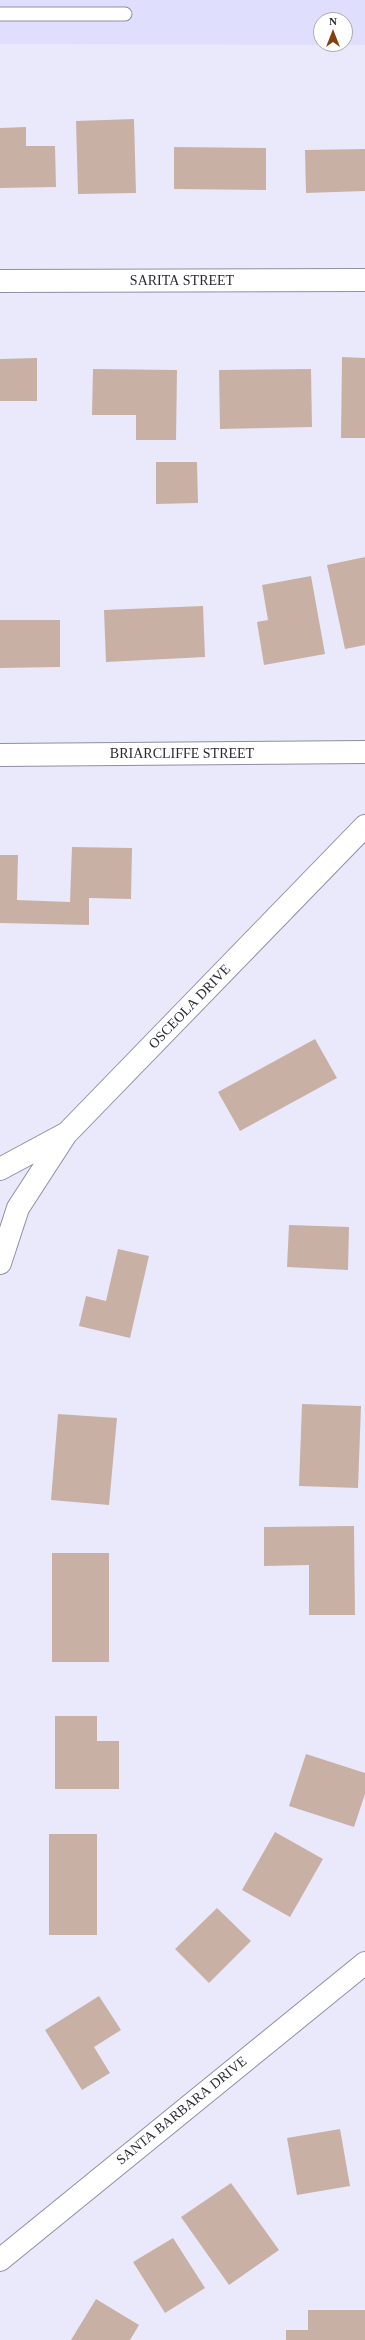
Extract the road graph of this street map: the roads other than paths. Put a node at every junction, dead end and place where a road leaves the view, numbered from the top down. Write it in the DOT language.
graph roads {
  1 [pos="0,14"];
  2 [pos="125,14"];
  3 [pos="365,280"];
  4 [pos="0,281"];
  5 [pos="365,752"];
  6 [pos="0,755"];
  7 [pos="365,826"];
  8 [pos="67,1134"];
  9 [pos="0,1169"];
  10 [pos="0,1263"];
  11 [pos="365,1963"];
  12 [pos="0,2260"];
  1 -- 2 [label="lane"];
  3 -- 4 [label="street, SARITA STREET"];
  5 -- 6 [label="street, BRIARCLIFFE STREET"];
  7 -- 8 [label="street, OSCEOLA DRIVE"];
  8 -- 9 [label="street, OSCEOLA DRIVE"];
  8 -- 10 [label="street"];
  11 -- 12 [label="street, SANTA BARBARA DRIVE"];
}
